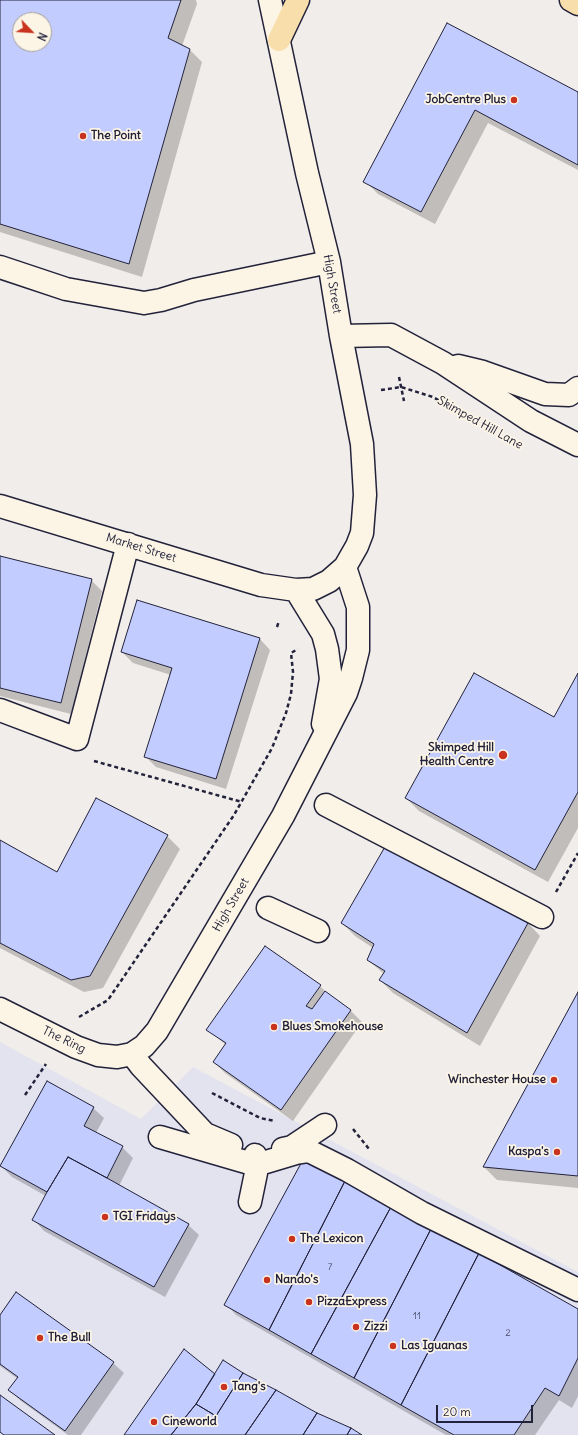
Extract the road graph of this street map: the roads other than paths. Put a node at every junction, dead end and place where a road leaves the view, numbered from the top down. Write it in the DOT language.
graph roads {
  1 [pos="270,0"];
  2 [pos="298,0"];
  3 [pos="572,0"];
  4 [pos="578,4"];
  5 [pos="279,40"];
  6 [pos="329,262"];
  7 [pos="0,267"];
  8 [pos="341,336"];
  9 [pos="444,363"];
  10 [pos="578,388"];
  11 [pos="578,445"];
  12 [pos="0,506"];
  13 [pos="128,544"];
  14 [pos="345,567"];
  15 [pos="289,589"];
  16 [pos="0,710"];
  17 [pos="319,746"];
  18 [pos="326,805"];
  19 [pos="268,908"];
  20 [pos="542,917"];
  21 [pos="318,930"];
  22 [pos="0,1009"];
  23 [pos="132,1054"];
  24 [pos="325,1125"];
  25 [pos="160,1137"];
  26 [pos="256,1160"];
  27 [pos="250,1202"];
  28 [pos="576,1284"];
  1 -- 5 [label="street, High Street"];
  2 -- 5 [label="main road"];
  3 -- 4 [label="main road"];
  5 -- 6 [label="street, High Street"];
  6 -- 7 [label="street"];
  6 -- 8 [label="street, High Street"];
  8 -- 9 [label="street"];
  8 -- 14 [label="street, High Street"];
  9 -- 10 [label="street"];
  9 -- 11 [label="street"];
  12 -- 13 [label="street, Market Street"];
  13 -- 15 [label="street, Market Street"];
  13 -- 16 [label="street"];
  14 -- 15 [label="street, High Street"];
  14 -- 17 [label="street, High Street"];
  15 -- 17 [label="street, High Street"];
  17 -- 23 [label="street, High Street"];
  18 -- 20 [label="street"];
  19 -- 21 [label="street"];
  22 -- 23 [label="street, The Ring"];
  23 -- 26 [label="street"];
  24 -- 26 [label="street"];
  25 -- 26 [label="street"];
  26 -- 27 [label="street"];
  26 -- 28 [label="street"];
}
